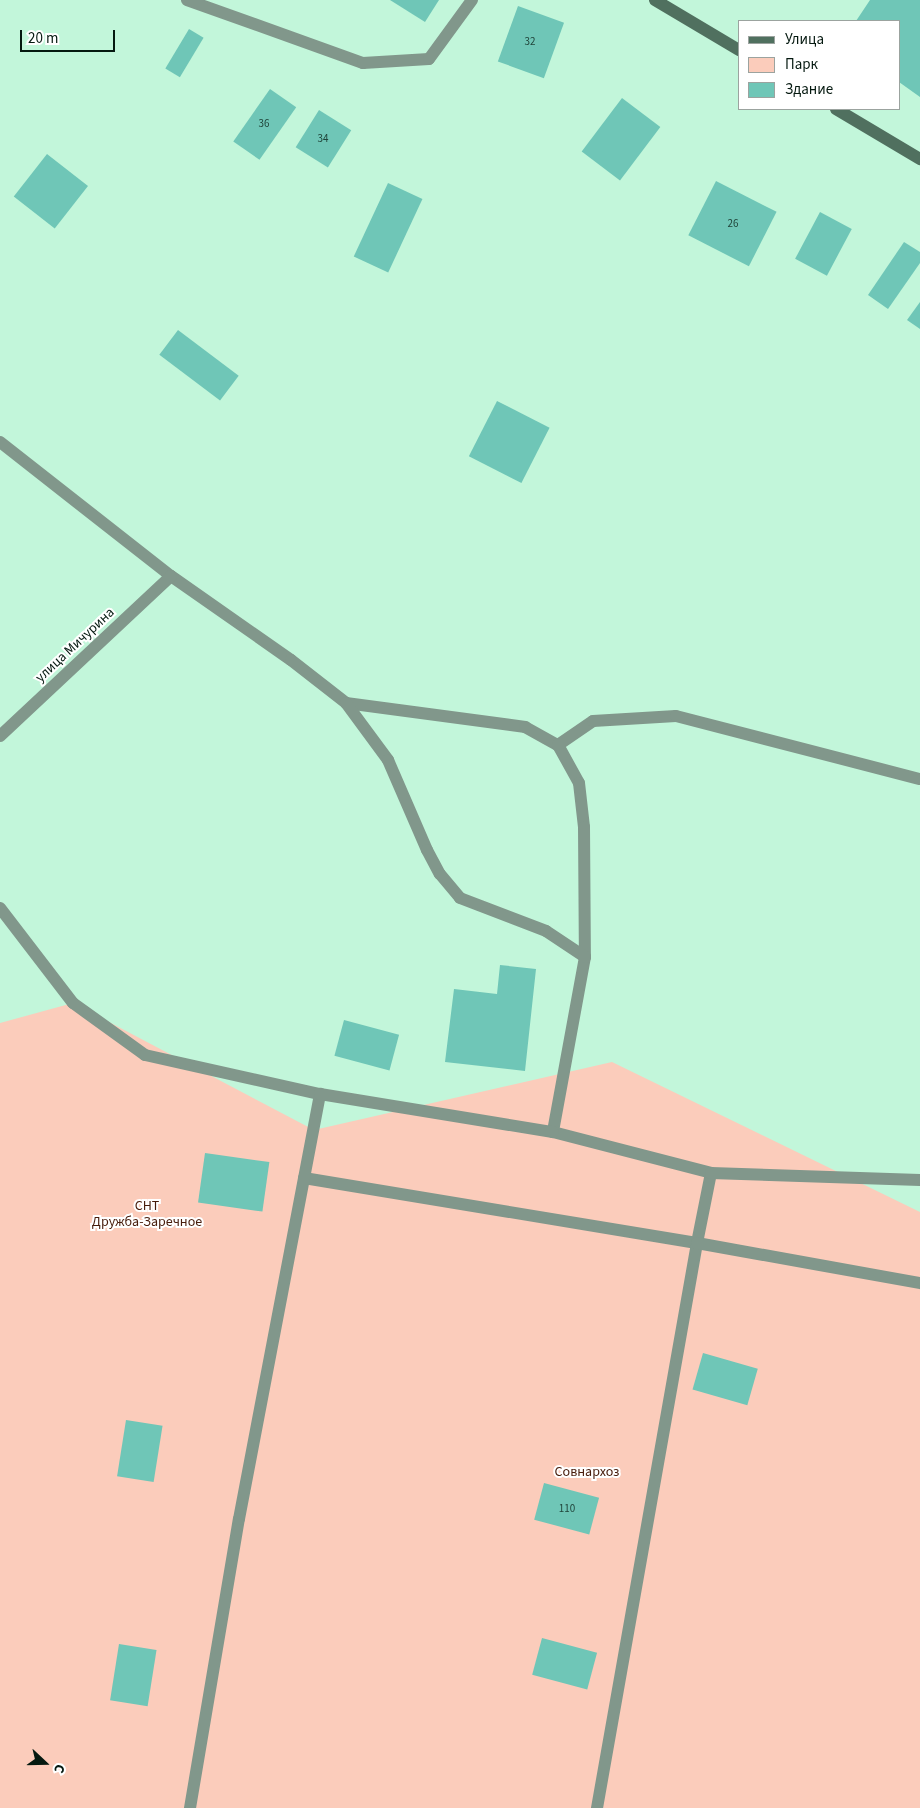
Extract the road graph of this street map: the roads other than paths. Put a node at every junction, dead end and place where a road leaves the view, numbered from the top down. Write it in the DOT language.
graph roads {
  1 [pos="187,0"];
  2 [pos="472,0"];
  3 [pos="654,0"];
  4 [pos="738,49"];
  5 [pos="838,110"];
  6 [pos="920,159"];
  7 [pos="0,442"];
  8 [pos="171,576"];
  9 [pos="346,702"];
  10 [pos="0,736"];
  11 [pos="558,745"];
  12 [pos="920,779"];
  13 [pos="0,908"];
  14 [pos="585,957"];
  15 [pos="320,1094"];
  16 [pos="552,1132"];
  17 [pos="711,1173"];
  18 [pos="304,1178"];
  19 [pos="920,1180"];
  20 [pos="697,1243"];
  21 [pos="920,1284"];
  22 [pos="190,1808"];
  23 [pos="597,1808"];
  1 -- 2 [label="street"];
  3 -- 4 [label="street"];
  5 -- 6 [label="street"];
  7 -- 8 [label="street"];
  8 -- 9 [label="street"];
  8 -- 10 [label="street, улица Мичурина"];
  9 -- 11 [label="street"];
  9 -- 14 [label="street"];
  11 -- 12 [label="street"];
  11 -- 14 [label="street"];
  13 -- 15 [label="street"];
  14 -- 16 [label="street"];
  15 -- 16 [label="street"];
  15 -- 18 [label="street"];
  16 -- 17 [label="street"];
  17 -- 19 [label="street"];
  17 -- 20 [label="street"];
  18 -- 20 [label="street"];
  18 -- 22 [label="street"];
  20 -- 21 [label="street"];
  20 -- 23 [label="street"];
}
